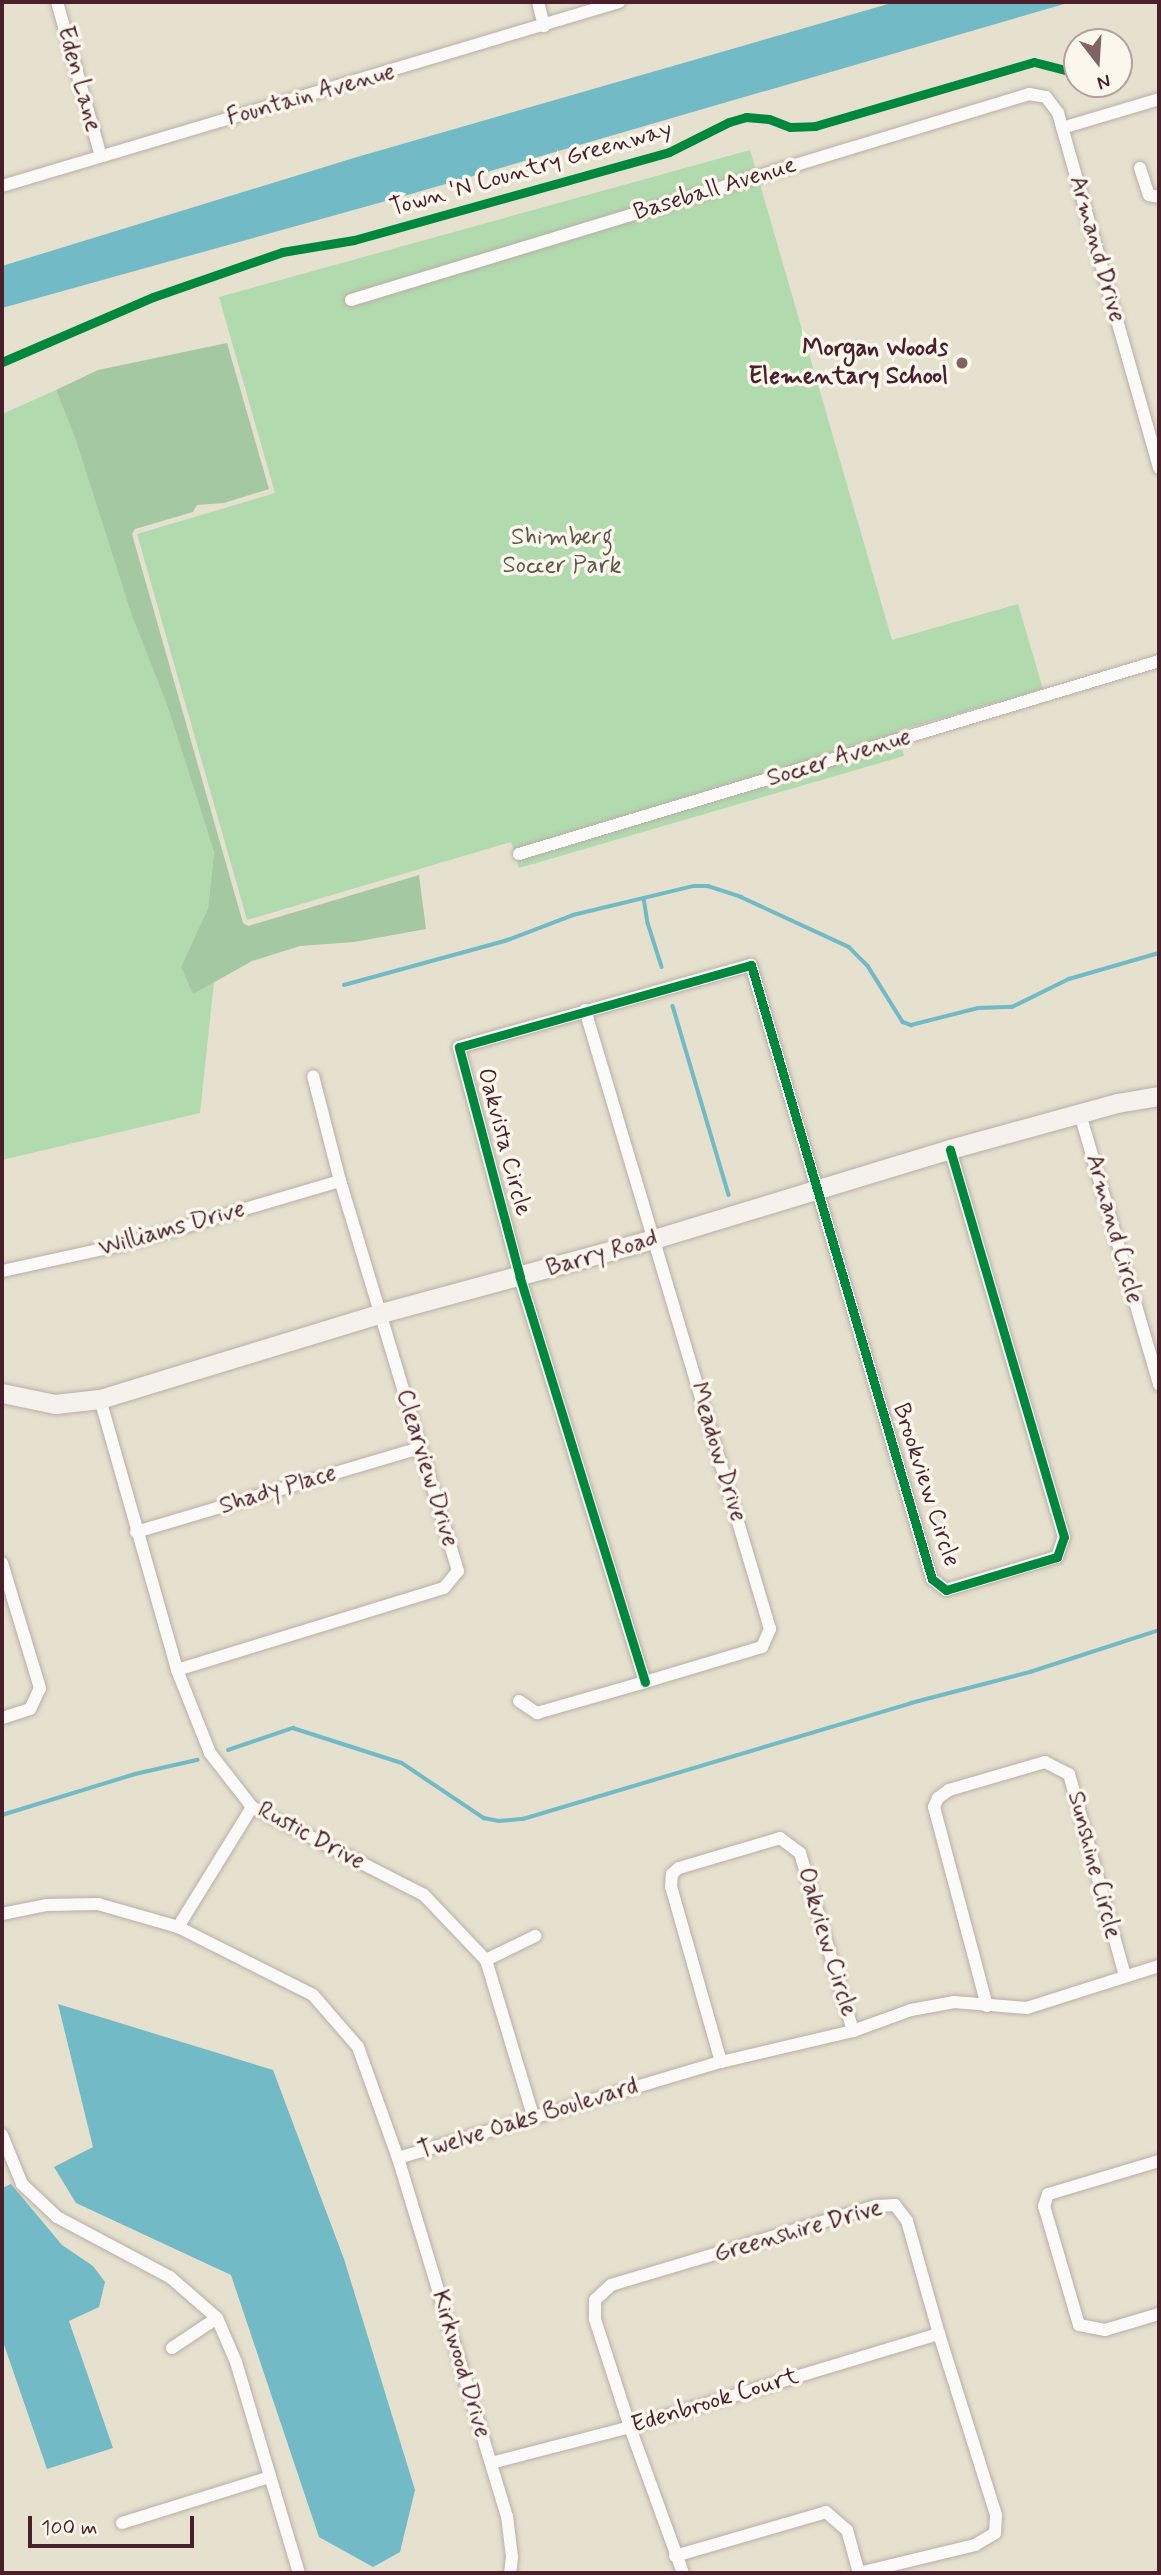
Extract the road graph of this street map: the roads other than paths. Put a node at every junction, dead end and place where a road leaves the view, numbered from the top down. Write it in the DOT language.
graph roads {
  1 [pos="57,2"];
  2 [pos="538,2"];
  3 [pos="619,2"];
  4 [pos="544,26"];
  5 [pos="1159,99"];
  6 [pos="1062,128"];
  7 [pos="101,156"];
  8 [pos="1140,168"];
  9 [pos="2,186"];
  10 [pos="1154,196"];
  11 [pos="351,300"];
  12 [pos="1159,468"];
  13 [pos="1159,661"];
  14 [pos="519,854"];
  15 [pos="585,1010"];
  16 [pos="313,1076"];
  17 [pos="1159,1096"];
  18 [pos="1080,1114"];
  19 [pos="950,1149"];
  20 [pos="340,1181"];
  21 [pos="816,1191"];
  22 [pos="654,1238"];
  23 [pos="2,1271"];
  24 [pos="520,1277"];
  25 [pos="381,1313"];
  26 [pos="1159,1385"];
  27 [pos="2,1393"];
  28 [pos="100,1398"];
  29 [pos="419,1448"];
  30 [pos="136,1532"];
  31 [pos="2,1563"];
  32 [pos="177,1670"];
  33 [pos="645,1682"];
  34 [pos="519,1701"];
  35 [pos="2,1718"];
  36 [pos="252,1807"];
  37 [pos="2,1914"];
  38 [pos="178,1927"];
  39 [pos="535,1936"];
  40 [pos="486,1960"];
  41 [pos="1159,1966"];
  42 [pos="1125,1976"];
  43 [pos="987,2006"];
  44 [pos="853,2031"];
  45 [pos="722,2062"];
  46 [pos="533,2116"];
  47 [pos="2,2135"];
  48 [pos="398,2158"];
  49 [pos="1159,2161"];
  50 [pos="1159,2314"];
  51 [pos="217,2318"];
  52 [pos="939,2334"];
  53 [pos="172,2348"];
  54 [pos="630,2427"];
  55 [pos="491,2463"];
  56 [pos="270,2476"];
  57 [pos="122,2523"];
  58 [pos="675,2556"];
  59 [pos="299,2573"];
  60 [pos="510,2573"];
  61 [pos="683,2573"];
  62 [pos="859,2573"];
  1 -- 7 [label="street, Eden Lane"];
  2 -- 4 [label="street"];
  3 -- 4 [label="street, Fountain Avenue"];
  4 -- 7 [label="street, Fountain Avenue"];
  5 -- 6 [label="street"];
  6 -- 11 [label="street, Baseball Avenue"];
  6 -- 12 [label="street, Armand Drive"];
  7 -- 9 [label="street, Fountain Avenue"];
  8 -- 10 [label="street"];
  13 -- 14 [label="street, Soccer Avenue"];
  15 -- 21 [label="street, Oakvista Circle"];
  15 -- 22 [label="street, Meadow Drive"];
  15 -- 24 [label="street, Oakvista Circle"];
  16 -- 20 [label="street, Clearview Drive"];
  17 -- 18 [label="street, Barry Road"];
  18 -- 19 [label="street, Barry Road"];
  18 -- 26 [label="street, Armand Circle"];
  19 -- 21 [label="street, Barry Road"];
  19 -- 21 [label="street, Brookview Circle"];
  20 -- 23 [label="street, Williams Drive"];
  20 -- 25 [label="street, Clearview Drive"];
  21 -- 22 [label="street, Barry Road"];
  22 -- 24 [label="street, Barry Road"];
  22 -- 33 [label="street, Meadow Drive"];
  24 -- 25 [label="street, Barry Road"];
  24 -- 33 [label="street, Oakvista Circle"];
  25 -- 28 [label="street, Barry Road"];
  25 -- 29 [label="street, Clearview Drive"];
  27 -- 28 [label="street, Barry Road"];
  28 -- 30 [label="street, Rustic Drive"];
  29 -- 30 [label="street, Shady Place"];
  29 -- 32 [label="street, Clearview Drive"];
  30 -- 32 [label="street, Rustic Drive"];
  31 -- 35 [label="street"];
  32 -- 36 [label="street, Rustic Drive"];
  33 -- 34 [label="street, Meadow Drive"];
  36 -- 38 [label="street"];
  36 -- 40 [label="street, Rustic Drive"];
  37 -- 38 [label="street, Twelve Oaks Boulevard"];
  38 -- 48 [label="street, Twelve Oaks Boulevard"];
  39 -- 40 [label="street"];
  40 -- 46 [label="street, Rustic Drive"];
  41 -- 42 [label="street, Twelve Oaks Boulevard"];
  42 -- 43 [label="street, Twelve Oaks Boulevard"];
  42 -- 43 [label="street, Sunshine Circle"];
  43 -- 44 [label="street, Twelve Oaks Boulevard"];
  44 -- 45 [label="street, Twelve Oaks Boulevard"];
  44 -- 45 [label="street, Oakview Circle"];
  45 -- 46 [label="street, Twelve Oaks Boulevard"];
  46 -- 48 [label="street, Twelve Oaks Boulevard"];
  47 -- 51 [label="street"];
  48 -- 55 [label="street, Kirkwood Drive"];
  49 -- 50 [label="street"];
  51 -- 53 [label="street"];
  51 -- 56 [label="street"];
  52 -- 54 [label="street, Edenbrook Court"];
  52 -- 54 [label="street, Greenshire Drive"];
  52 -- 62 [label="street, Greenshire Drive"];
  54 -- 55 [label="street, Edenbrook Court"];
  54 -- 58 [label="street, Greenshire Drive"];
  55 -- 60 [label="street, Kirkwood Drive"];
  56 -- 57 [label="street"];
  56 -- 59 [label="street"];
  58 -- 61 [label="street, Greenshire Drive"];
  58 -- 62 [label="street"];
}
